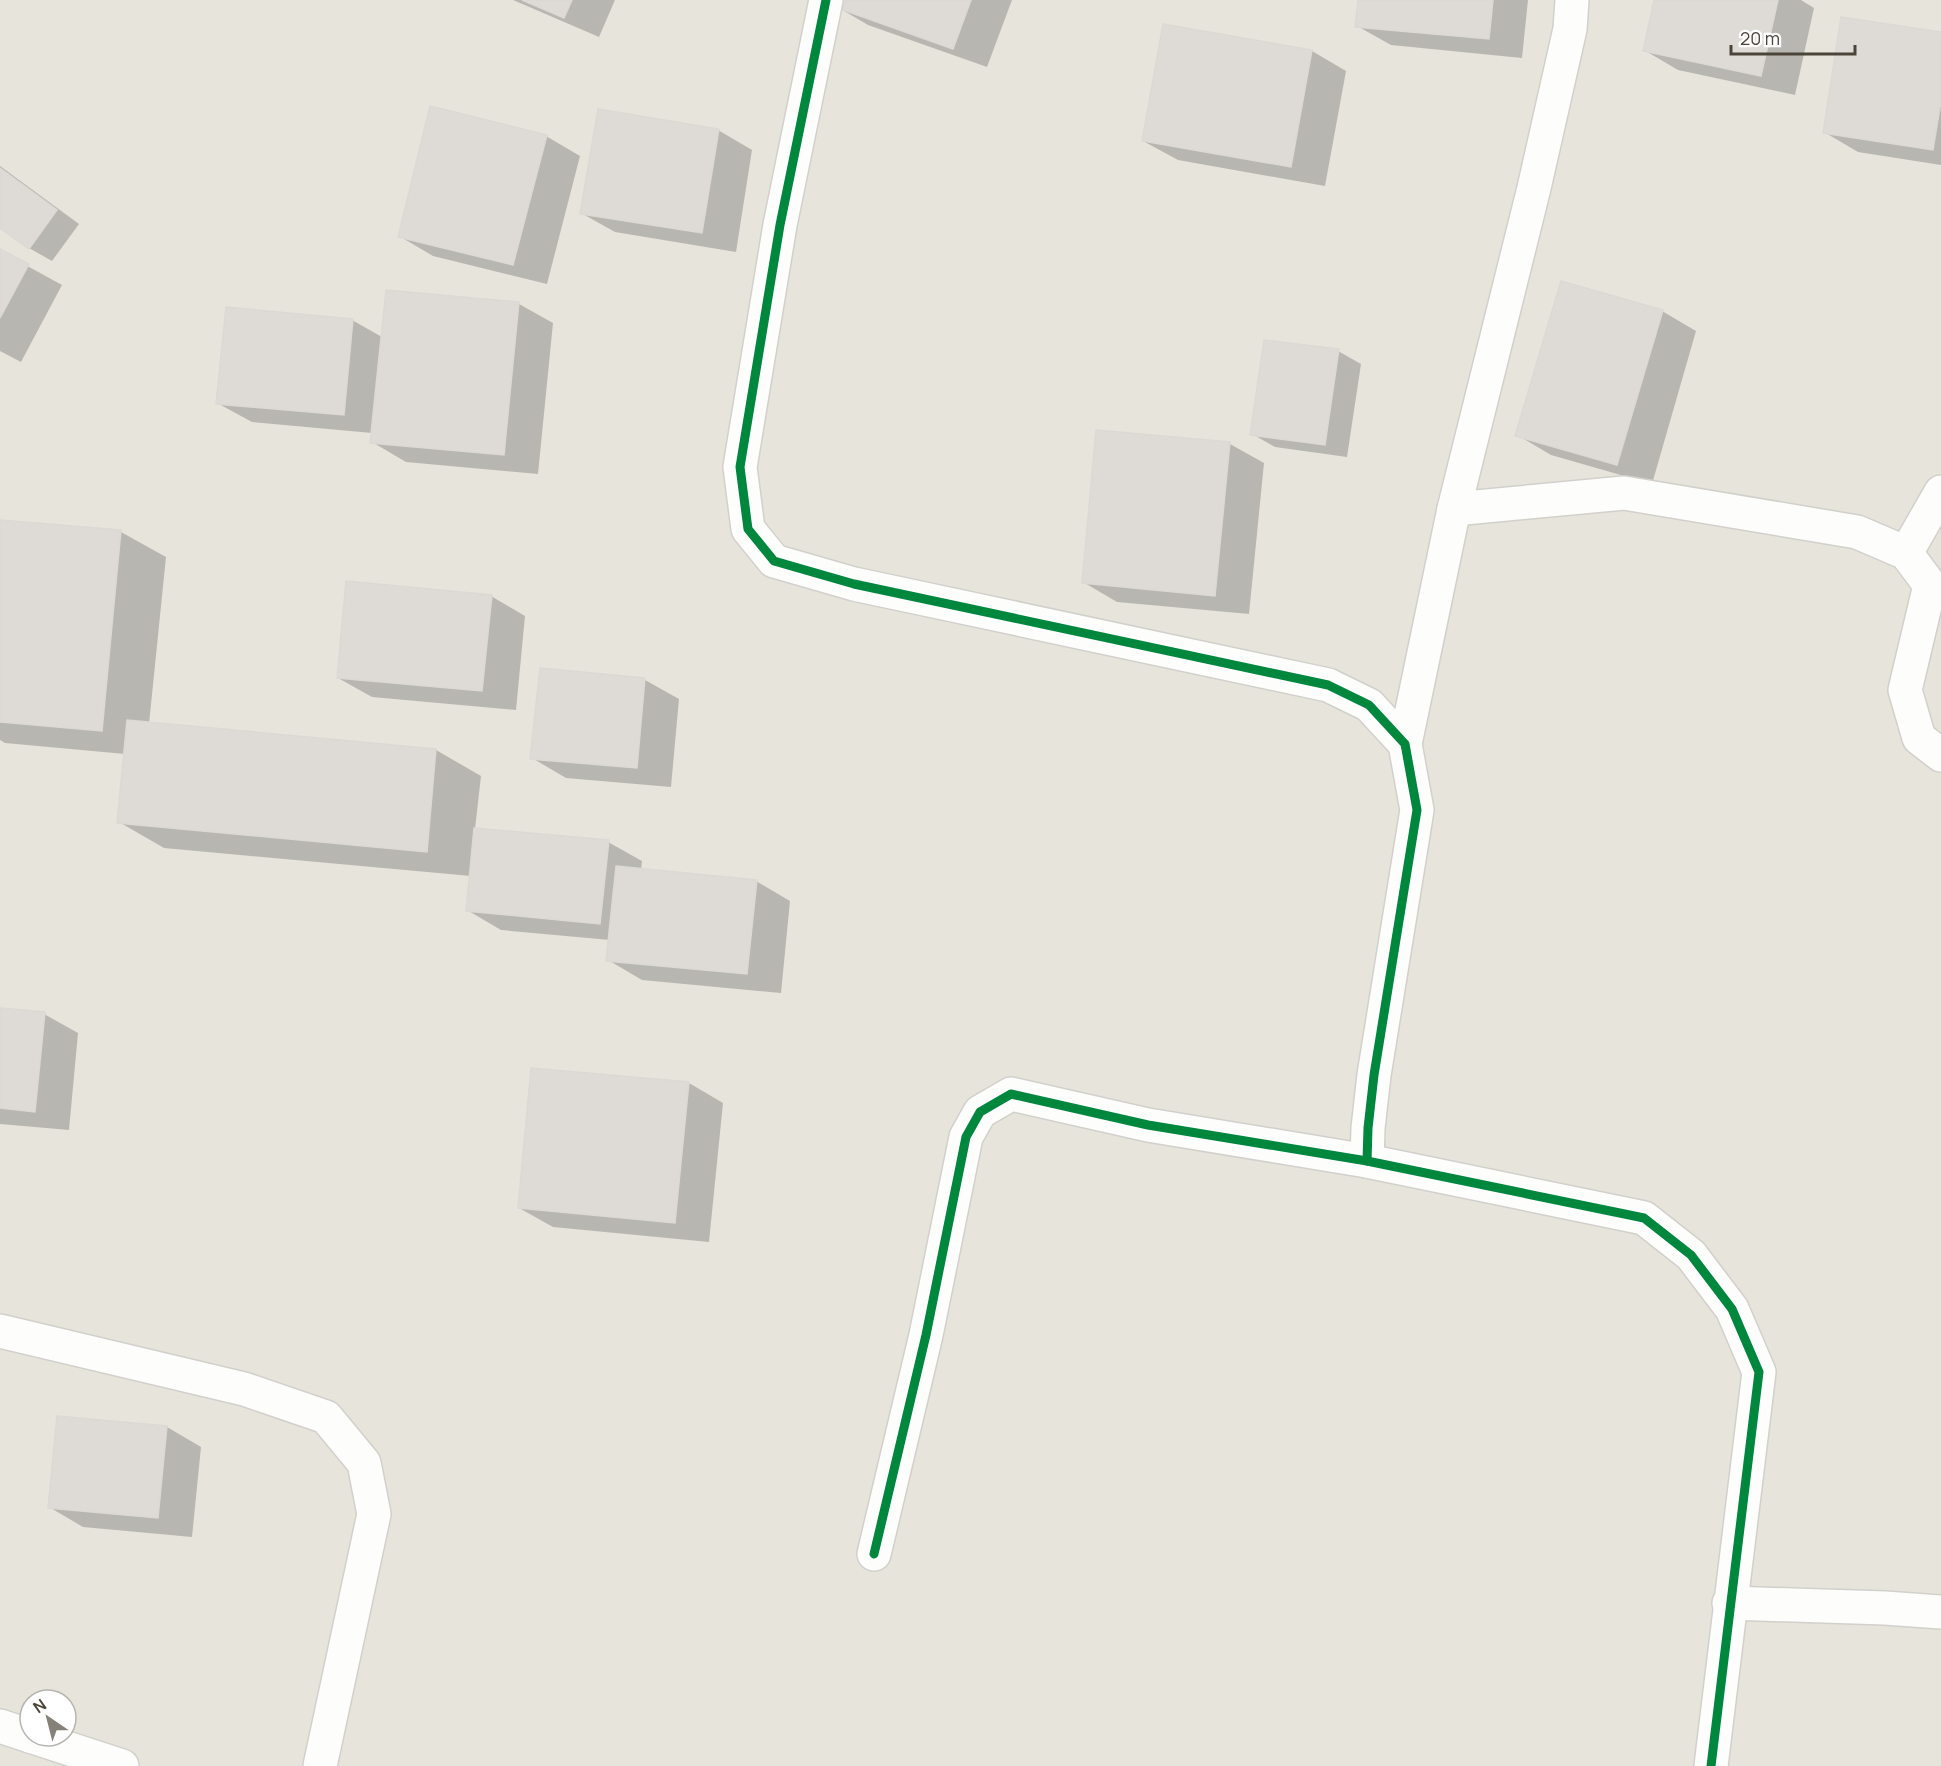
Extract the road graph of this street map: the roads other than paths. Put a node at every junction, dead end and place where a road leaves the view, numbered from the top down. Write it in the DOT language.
graph roads {
  1 [pos="826,0"];
  2 [pos="1572,0"];
  3 [pos="1941,492"];
  4 [pos="1454,508"];
  5 [pos="1906,553"];
  6 [pos="1405,744"];
  7 [pos="1941,755"];
  8 [pos="1367,1161"];
  9 [pos="0,1331"];
  10 [pos="874,1554"];
  11 [pos="1729,1604"];
  12 [pos="1941,1612"];
  13 [pos="0,1726"];
  14 [pos="18,1732"];
  15 [pos="67,1748"];
  16 [pos="122,1766"];
  17 [pos="320,1766"];
  18 [pos="1711,1766"];
  1 -- 6 [label="street"];
  2 -- 4 [label="street"];
  3 -- 5 [label="street"];
  4 -- 5 [label="street"];
  4 -- 6 [label="street"];
  5 -- 7 [label="street"];
  6 -- 8 [label="street"];
  8 -- 10 [label="street"];
  8 -- 11 [label="street"];
  9 -- 17 [label="street"];
  11 -- 12 [label="street"];
  11 -- 18 [label="street"];
  13 -- 14 [label="street"];
  15 -- 16 [label="street"];
}
